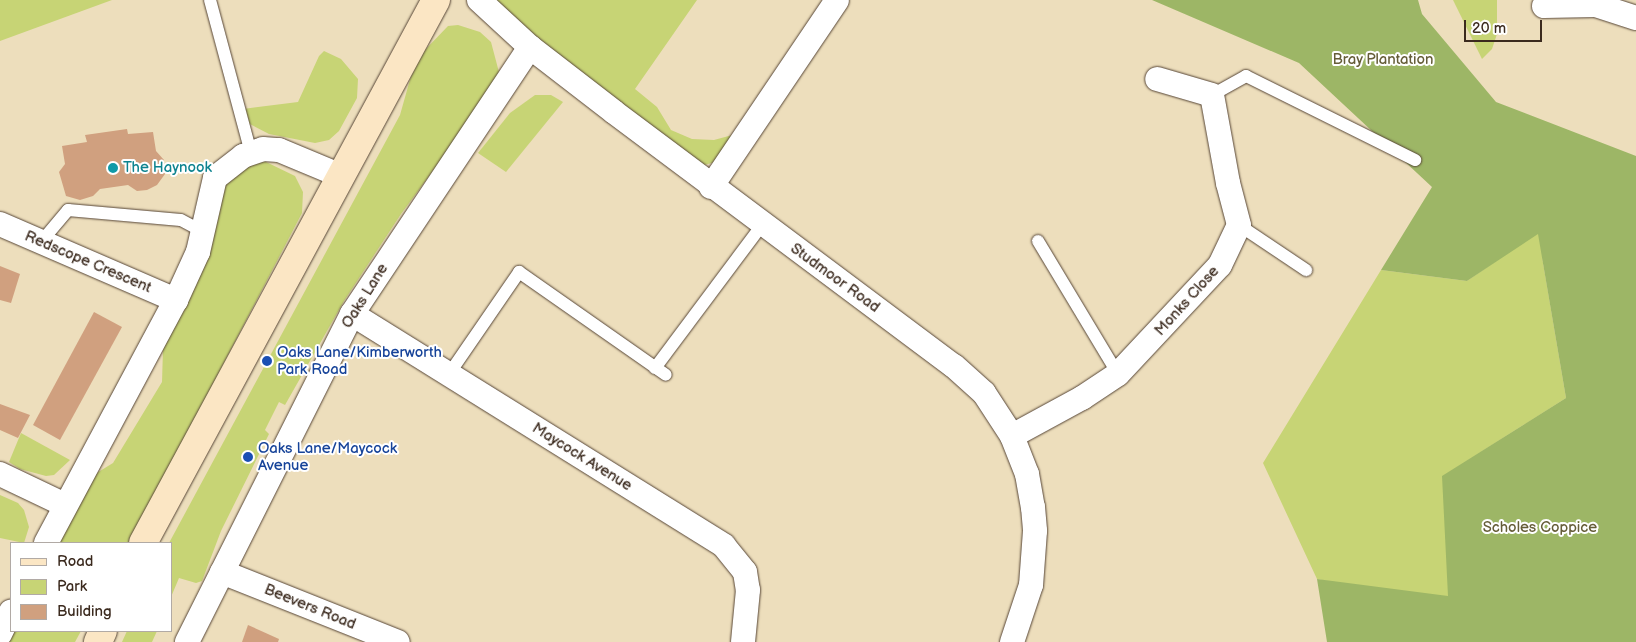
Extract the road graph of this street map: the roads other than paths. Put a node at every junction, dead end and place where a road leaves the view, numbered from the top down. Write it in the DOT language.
graph roads {
  1 [pos="210,0"];
  2 [pos="436,0"];
  3 [pos="478,0"];
  4 [pos="837,0"];
  5 [pos="1544,6"];
  6 [pos="1636,18"];
  7 [pos="530,47"];
  8 [pos="1157,79"];
  9 [pos="1212,95"];
  10 [pos="251,153"];
  11 [pos="1415,160"];
  12 [pos="339,175"];
  13 [pos="711,187"];
  14 [pos="0,224"];
  15 [pos="1239,224"];
  16 [pos="762,225"];
  17 [pos="202,231"];
  18 [pos="1038,241"];
  19 [pos="41,242"];
  20 [pos="1306,270"];
  21 [pos="176,300"];
  22 [pos="352,314"];
  23 [pos="655,368"];
  24 [pos="448,374"];
  25 [pos="1118,374"];
  26 [pos="666,375"];
  27 [pos="1012,436"];
  28 [pos="0,474"];
  29 [pos="65,505"];
  30 [pos="46,542"];
  31 [pos="144,542"];
  32 [pos="222,572"];
  33 [pos="10,613"];
  34 [pos="0,634"];
  35 [pos="187,642"];
  36 [pos="398,642"];
  37 [pos="744,642"];
  38 [pos="1012,642"];
  1 -- 10 [label="lane"];
  2 -- 12 [label="street"];
  3 -- 7 [label="street, Studmoor Road"];
  4 -- 13 [label="street"];
  5 -- 6 [label="street"];
  7 -- 13 [label="street, Studmoor Road"];
  7 -- 22 [label="street, Oaks Lane"];
  8 -- 9 [label="street"];
  9 -- 11 [label="lane"];
  9 -- 15 [label="street"];
  10 -- 12 [label="street"];
  10 -- 17 [label="street"];
  12 -- 31 [label="street"];
  13 -- 16 [label="street, Studmoor Road"];
  14 -- 19 [label="street, Redscope Crescent"];
  15 -- 20 [label="lane"];
  15 -- 25 [label="street, Monks Close"];
  16 -- 23 [label="lane"];
  16 -- 27 [label="street, Studmoor Road"];
  17 -- 19 [label="lane"];
  17 -- 21 [label="street"];
  18 -- 25 [label="lane"];
  19 -- 21 [label="street, Redscope Crescent"];
  21 -- 29 [label="street"];
  22 -- 24 [label="street, Maycock Avenue"];
  22 -- 32 [label="street, Oaks Lane"];
  23 -- 24 [label="lane"];
  23 -- 26 [label="lane"];
  24 -- 37 [label="street, Maycock Avenue"];
  25 -- 27 [label="street, Monks Close"];
  27 -- 38 [label="street, Studmoor Road"];
  28 -- 29 [label="street"];
  29 -- 30 [label="street"];
  32 -- 35 [label="street, Oaks Lane"];
  32 -- 36 [label="street, Beevers Road"];
  33 -- 34 [label="street"];
}
